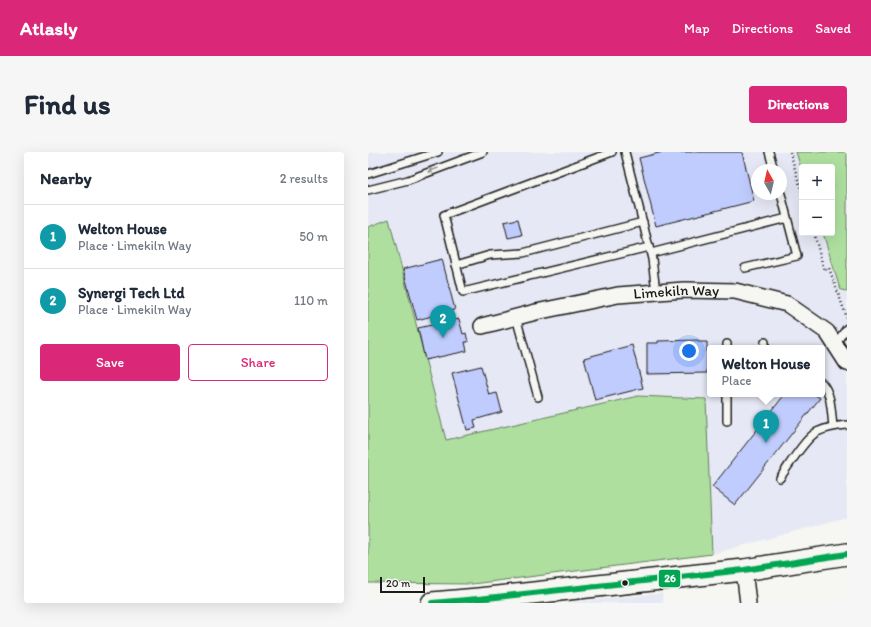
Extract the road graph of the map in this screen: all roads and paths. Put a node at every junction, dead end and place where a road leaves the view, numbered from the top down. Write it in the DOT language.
graph roads {
  1 [pos="438,152"];
  2 [pos="483,152"];
  3 [pos="612,152"];
  4 [pos="625,152"];
  5 [pos="770,152"];
  6 [pos="790,152"];
  7 [pos="773,164"];
  8 [pos="368,174"];
  9 [pos="799,183"];
  10 [pos="368,190"];
  11 [pos="782,200"];
  12 [pos="787,218"];
  13 [pos="643,222"];
  14 [pos="815,236"];
  15 [pos="650,250"];
  16 [pos="456,265"];
  17 [pos="745,268"];
  18 [pos="656,292"];
  19 [pos="516,317"];
  20 [pos="847,319"];
  21 [pos="482,326"];
  22 [pos="847,328"];
  23 [pos="834,344"];
  24 [pos="847,363"];
  25 [pos="825,387"];
  26 [pos="538,397"];
  27 [pos="727,397"];
  28 [pos="727,421"];
  29 [pos="847,425"];
  30 [pos="833,426"];
  31 [pos="780,478"];
  32 [pos="847,554"];
  33 [pos="744,570"];
  34 [pos="478,601"];
  35 [pos="432,603"];
  36 [pos="748,603"];
  1 -- 8 [label="lane"];
  2 -- 10 [label="lane, one-way"];
  3 -- 16 [label="lane"];
  4 -- 13 [label="lane"];
  5 -- 7 [label="lane"];
  6 -- 9 [label="path"];
  11 -- 12 [label="lane"];
  12 -- 15 [label="lane"];
  12 -- 17 [label="lane"];
  13 -- 15 [label="lane"];
  13 -- 16 [label="lane"];
  14 -- 20 [label="path"];
  15 -- 16 [label="lane"];
  15 -- 18 [label="lane"];
  18 -- 19 [label="street, Limekiln Way"];
  18 -- 23 [label="street, Limekiln Way"];
  19 -- 21 [label="street, Limekiln Way"];
  19 -- 26 [label="lane"];
  22 -- 23 [label="lane"];
  23 -- 24 [label="street, Limekiln Way"];
  25 -- 30 [label="lane"];
  27 -- 28 [label="lane"];
  29 -- 30 [label="lane"];
  30 -- 31 [label="lane"];
  32 -- 33 [label="street"];
  33 -- 34 [label="street"];
  33 -- 36 [label="street"];
  34 -- 35 [label="street"];
}
